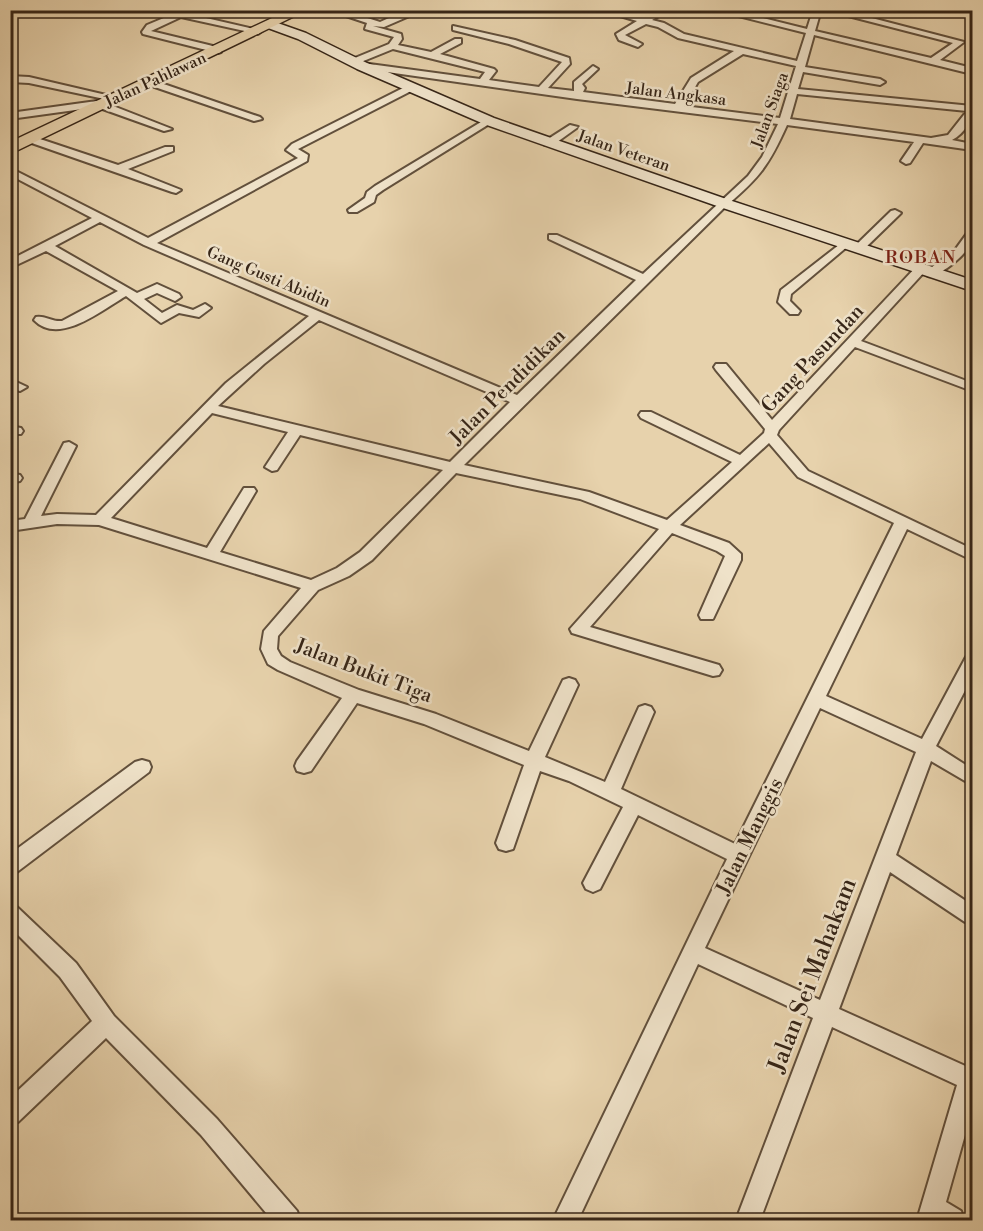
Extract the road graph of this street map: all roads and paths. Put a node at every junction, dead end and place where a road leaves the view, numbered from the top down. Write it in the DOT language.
graph roads {
  1 [pos="161,10"];
  2 [pos="301,10"];
  3 [pos="332,10"];
  4 [pos="604,10"];
  5 [pos="664,10"];
  6 [pos="720,10"];
  7 [pos="817,10"];
  8 [pos="829,10"];
  9 [pos="931,10"];
  10 [pos="954,10"];
  11 [pos="411,12"];
  12 [pos="180,14"];
  13 [pos="647,21"];
  14 [pos="373,23"];
  15 [pos="265,28"];
  16 [pos="456,28"];
  17 [pos="810,34"];
  18 [pos="458,42"];
  19 [pos="638,45"];
  20 [pos="392,46"];
  21 [pos="218,50"];
  22 [pos="741,51"];
  23 [pos="432,56"];
  24 [pos="933,61"];
  25 [pos="357,64"];
  26 [pos="801,67"];
  27 [pos="593,69"];
  28 [pos="972,71"];
  29 [pos="10,79"];
  30 [pos="149,82"];
  31 [pos="482,82"];
  32 [pos="880,82"];
  33 [pos="410,88"];
  34 [pos="541,90"];
  35 [pos="793,91"];
  36 [pos="577,96"];
  37 [pos="106,102"];
  38 [pos="677,109"];
  39 [pos="972,110"];
  40 [pos="10,116"];
  41 [pos="257,119"];
  42 [pos="489,121"];
  43 [pos="784,122"];
  44 [pos="573,127"];
  45 [pos="167,129"];
  46 [pos="30,139"];
  47 [pos="920,140"];
  48 [pos="945,140"];
  49 [pos="549,143"];
  50 [pos="972,144"];
  51 [pos="10,149"];
  52 [pos="169,149"];
  53 [pos="906,161"];
  54 [pos="118,169"];
  55 [pos="10,171"];
  56 [pos="176,190"];
  57 [pos="210,194"];
  58 [pos="227,201"];
  59 [pos="723,204"];
  60 [pos="353,210"];
  61 [pos="895,213"];
  62 [pos="100,218"];
  63 [pos="972,234"];
  64 [pos="553,237"];
  65 [pos="148,243"];
  66 [pos="844,244"];
  67 [pos="48,247"];
  68 [pos="860,249"];
  69 [pos="10,265"];
  70 [pos="926,271"];
  71 [pos="645,280"];
  72 [pos="972,286"];
  73 [pos="132,295"];
  74 [pos="175,297"];
  75 [pos="205,308"];
  76 [pos="794,311"];
  77 [pos="318,315"];
  78 [pos="40,320"];
  79 [pos="853,342"];
  80 [pos="721,367"];
  81 [pos="972,387"];
  82 [pos="519,401"];
  83 [pos="209,408"];
  84 [pos="646,415"];
  85 [pos="297,429"];
  86 [pos="771,432"];
  87 [pos="69,446"];
  88 [pos="741,461"];
  89 [pos="272,467"];
  90 [pos="455,468"];
  91 [pos="249,491"];
  92 [pos="100,520"];
  93 [pos="32,522"];
  94 [pos="903,522"];
  95 [pos="10,526"];
  96 [pos="670,526"];
  97 [pos="210,555"];
  98 [pos="972,555"];
  99 [pos="312,586"];
  100 [pos="706,615"];
  101 [pos="972,661"];
  102 [pos="713,670"];
  103 [pos="569,686"];
  104 [pos="353,695"];
  105 [pos="817,699"];
  106 [pos="645,712"];
  107 [pos="926,749"];
  108 [pos="534,761"];
  109 [pos="304,766"];
  110 [pos="142,767"];
  111 [pos="972,778"];
  112 [pos="610,792"];
  113 [pos="635,803"];
  114 [pos="506,843"];
  115 [pos="740,855"];
  116 [pos="885,858"];
  117 [pos="10,866"];
  118 [pos="593,884"];
  119 [pos="10,914"];
  120 [pos="972,916"];
  121 [pos="693,952"];
  122 [pos="827,1015"];
  123 [pos="106,1023"];
  124 [pos="971,1080"];
  125 [pos="10,1114"];
  126 [pos="938,1216"];
  127 [pos="288,1221"];
  128 [pos="565,1221"];
  129 [pos="748,1221"];
  1 -- 12 [label="street"];
  2 -- 15 [label="main road, Jalan Pahlawan"];
  3 -- 14 [label="street"];
  4 -- 13 [label="street"];
  5 -- 13 [label="street"];
  6 -- 17 [label="street"];
  7 -- 17 [label="street, Jalan Siaga"];
  8 -- 24 [label="street"];
  9 -- 10 [label="street"];
  11 -- 14 [label="street"];
  12 -- 15 [label="street"];
  12 -- 21 [label="street"];
  13 -- 19 [label="street"];
  13 -- 22 [label="street"];
  14 -- 20 [label="street"];
  15 -- 21 [label="main road, Jalan Pahlawan"];
  15 -- 25 [label="street, Jalan Veteran"];
  16 -- 34 [label="street"];
  17 -- 24 [label="street"];
  17 -- 26 [label="street, Jalan Siaga"];
  18 -- 23 [label="street"];
  20 -- 23 [label="street"];
  20 -- 25 [label="street"];
  21 -- 30 [label="main road, Jalan Pahlawan"];
  22 -- 26 [label="street"];
  22 -- 38 [label="street"];
  23 -- 31 [label="street"];
  24 -- 28 [label="street"];
  25 -- 31 [label="street, Jalan Angkasa"];
  25 -- 33 [label="street, Jalan Veteran"];
  26 -- 32 [label="street"];
  26 -- 35 [label="street, Jalan Siaga"];
  27 -- 36 [label="street"];
  29 -- 37 [label="street"];
  30 -- 37 [label="main road, Jalan Pahlawan"];
  30 -- 41 [label="street"];
  31 -- 34 [label="street, Jalan Angkasa"];
  33 -- 42 [label="street, Jalan Veteran"];
  33 -- 58 [label="street"];
  34 -- 36 [label="street, Jalan Angkasa"];
  35 -- 39 [label="street"];
  35 -- 43 [label="street, Jalan Siaga"];
  36 -- 38 [label="street, Jalan Angkasa"];
  37 -- 40 [label="street"];
  37 -- 45 [label="street"];
  37 -- 46 [label="main road, Jalan Pahlawan"];
  38 -- 43 [label="street, Jalan Angkasa"];
  39 -- 48 [label="street"];
  42 -- 49 [label="street, Jalan Veteran"];
  42 -- 60 [label="street"];
  43 -- 47 [label="street, Jalan Angkasa"];
  43 -- 59 [label="street, Jalan Siaga"];
  44 -- 49 [label="street"];
  46 -- 51 [label="main road, Jalan Pahlawan"];
  46 -- 54 [label="street"];
  47 -- 48 [label="street, Jalan Angkasa"];
  47 -- 53 [label="street"];
  48 -- 50 [label="street, Jalan Angkasa"];
  49 -- 59 [label="street, Jalan Veteran"];
  52 -- 54 [label="street"];
  54 -- 56 [label="street"];
  55 -- 62 [label="street, Gang Gusti Abidin"];
  57 -- 58 [label="street"];
  58 -- 65 [label="street"];
  59 -- 66 [label="street, Jalan Veteran"];
  59 -- 71 [label="street, Jalan Pendidikan"];
  61 -- 68 [label="street"];
  62 -- 65 [label="street, Gang Gusti Abidin"];
  62 -- 67 [label="street"];
  63 -- 70 [label="street, Gang Pasundan"];
  64 -- 71 [label="street"];
  65 -- 77 [label="street, Gang Gusti Abidin"];
  66 -- 68 [label="street, Jalan Veteran"];
  66 -- 76 [label="street"];
  67 -- 69 [label="street"];
  67 -- 73 [label="street"];
  68 -- 70 [label="street, Jalan Veteran"];
  70 -- 72 [label="street, Jalan Veteran"];
  70 -- 79 [label="street, Gang Pasundan"];
  71 -- 82 [label="street, Jalan Pendidikan"];
  73 -- 74 [label="street"];
  73 -- 75 [label="street"];
  73 -- 78 [label="street"];
  77 -- 82 [label="street, Gang Gusti Abidin"];
  77 -- 83 [label="street"];
  79 -- 81 [label="street"];
  79 -- 86 [label="street, Gang Pasundan"];
  80 -- 86 [label="street"];
  82 -- 90 [label="street, Jalan Pendidikan"];
  83 -- 85 [label="street"];
  83 -- 92 [label="street"];
  84 -- 88 [label="street"];
  85 -- 89 [label="street"];
  85 -- 90 [label="street"];
  86 -- 88 [label="street"];
  86 -- 94 [label="street, Gang Pasundan"];
  87 -- 93 [label="street"];
  88 -- 96 [label="street"];
  90 -- 96 [label="street"];
  90 -- 99 [label="street, Jalan Pendidikan"];
  91 -- 97 [label="street"];
  92 -- 93 [label="street"];
  92 -- 97 [label="street"];
  93 -- 95 [label="street"];
  94 -- 98 [label="street"];
  94 -- 105 [label="street, Jalan Manggis"];
  96 -- 100 [label="street"];
  96 -- 102 [label="street"];
  97 -- 99 [label="street"];
  99 -- 104 [label="street, Jalan Bukit Tiga"];
  101 -- 107 [label="street, Jalan Sei Mahakam"];
  103 -- 108 [label="street"];
  104 -- 108 [label="street, Jalan Bukit Tiga"];
  104 -- 109 [label="street"];
  105 -- 107 [label="street"];
  105 -- 115 [label="street, Jalan Manggis"];
  106 -- 112 [label="street"];
  107 -- 111 [label="street"];
  107 -- 116 [label="street, Jalan Sei Mahakam"];
  108 -- 112 [label="street, Jalan Bukit Tiga"];
  108 -- 114 [label="street"];
  110 -- 117 [label="street"];
  112 -- 113 [label="street, Jalan Bukit Tiga"];
  113 -- 115 [label="street, Jalan Bukit Tiga"];
  113 -- 118 [label="street"];
  115 -- 121 [label="street, Jalan Manggis"];
  116 -- 120 [label="street"];
  116 -- 122 [label="street, Jalan Sei Mahakam"];
  119 -- 123 [label="street"];
  121 -- 122 [label="street"];
  121 -- 128 [label="street, Jalan Manggis"];
  122 -- 124 [label="street"];
  122 -- 129 [label="street, Jalan Sei Mahakam"];
  123 -- 125 [label="street"];
  123 -- 127 [label="street"];
  124 -- 126 [label="street"];
}
